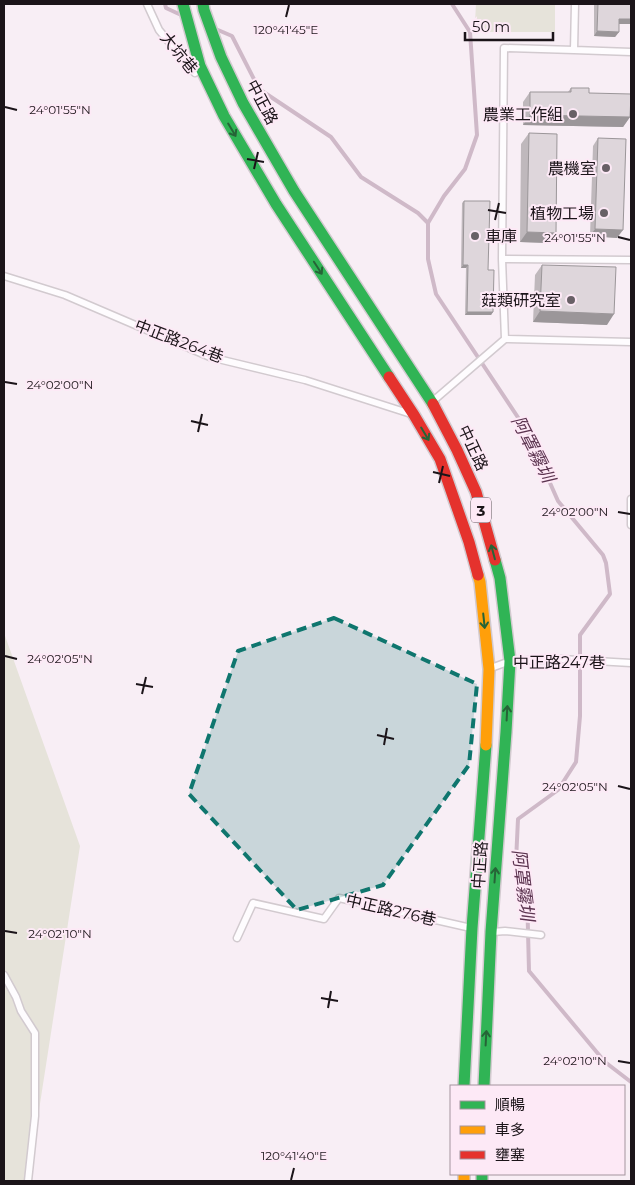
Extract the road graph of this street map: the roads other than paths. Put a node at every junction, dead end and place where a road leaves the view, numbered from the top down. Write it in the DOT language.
graph roads {
  1 [pos="147,4"];
  2 [pos="183,4"];
  3 [pos="203,4"];
  4 [pos="575,4"];
  5 [pos="574,50"];
  6 [pos="631,52"];
  7 [pos="216,99"];
  8 [pos="502,259"];
  9 [pos="631,260"];
  10 [pos="4,276"];
  11 [pos="505,339"];
  12 [pos="631,342"];
  13 [pos="432,402"];
  14 [pos="414,415"];
  15 [pos="631,499"];
  16 [pos="631,525"];
  17 [pos="510,660"];
  18 [pos="631,662"];
  19 [pos="489,669"];
  20 [pos="472,928"];
  21 [pos="491,932"];
  22 [pos="541,935"];
  23 [pos="237,938"];
  24 [pos="4,975"];
  25 [pos="464,1085"];
  26 [pos="484,1085"];
  27 [pos="28,1181"];
  1 -- 7 [label="lane, 大坑巷"];
  2 -- 7 [label="main road, 中正路 / 3"];
  3 -- 13 [label="main road, 中正路 / 3"];
  4 -- 5 [label="lane"];
  5 -- 6 [label="lane"];
  5 -- 8 [label="lane"];
  7 -- 14 [label="main road, 中正路 / 3, one-way"];
  8 -- 9 [label="lane"];
  8 -- 11 [label="lane"];
  10 -- 14 [label="lane, 中正路264巷"];
  11 -- 12 [label="lane"];
  11 -- 13 [label="lane"];
  17 -- 13 [label="main road, 中正路 / 3, one-way"];
  14 -- 19 [label="main road, 中正路 / 3, one-way"];
  15 -- 16 [label="lane"];
  17 -- 18 [label="lane, 中正路247巷"];
  17 -- 19 [label="lane, 中正路247巷"];
  21 -- 17 [label="main road, 中正路 / 3, one-way"];
  19 -- 20 [label="main road, 中正路 / 3"];
  20 -- 21 [label="lane, 中正路276巷"];
  20 -- 23 [label="lane, 中正路276巷"];
  20 -- 25 [label="main road, 中正路 / 3"];
  21 -- 22 [label="lane, 中正路276巷"];
  26 -- 21 [label="main road, 中正路 / 3, one-way"];
  24 -- 27 [label="lane"];
}
